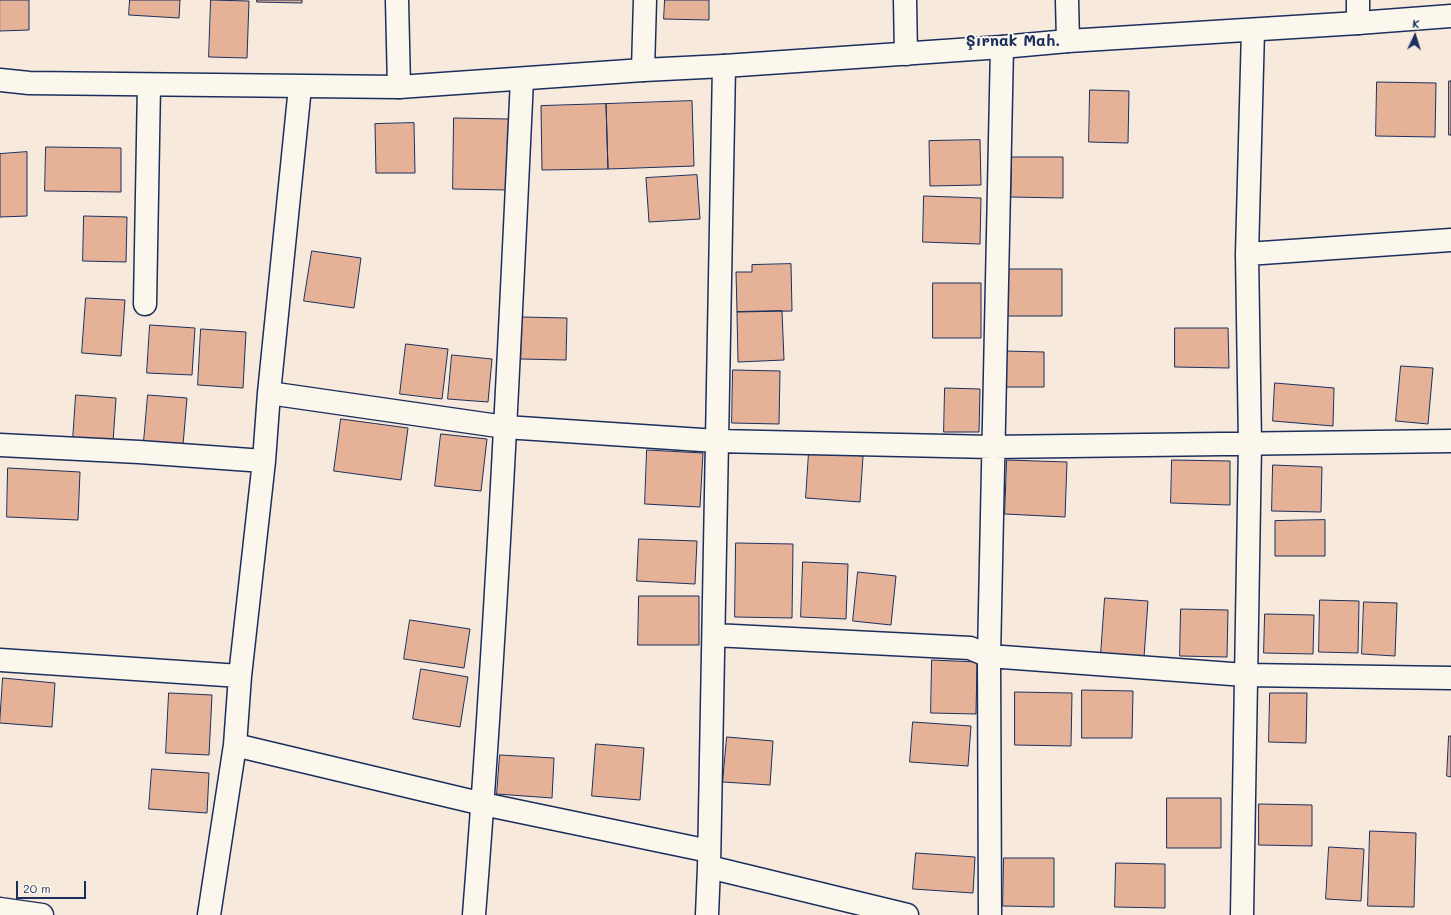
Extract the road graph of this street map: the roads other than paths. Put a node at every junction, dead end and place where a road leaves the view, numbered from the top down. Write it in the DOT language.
graph roads {
  1 [pos="397,0"];
  2 [pos="645,0"];
  3 [pos="905,0"];
  4 [pos="1067,0"];
  5 [pos="1358,0"];
  6 [pos="1451,16"];
  7 [pos="1358,23"];
  8 [pos="1253,30"];
  9 [pos="1068,41"];
  10 [pos="1002,47"];
  11 [pos="906,54"];
  12 [pos="724,66"];
  13 [pos="643,70"];
  14 [pos="522,79"];
  15 [pos="0,80"];
  16 [pos="28,83"];
  17 [pos="149,85"];
  18 [pos="300,87"];
  19 [pos="399,87"];
  20 [pos="0,94"];
  21 [pos="1451,240"];
  22 [pos="1247,254"];
  23 [pos="145,304"];
  24 [pos="269,393"];
  25 [pos="505,426"];
  26 [pos="717,441"];
  27 [pos="1451,441"];
  28 [pos="1250,444"];
  29 [pos="0,445"];
  30 [pos="992,447"];
  31 [pos="264,461"];
  32 [pos="714,636"];
  33 [pos="988,656"];
  34 [pos="0,660"];
  35 [pos="1245,675"];
  36 [pos="240,676"];
  37 [pos="1451,678"];
  38 [pos="235,745"];
  39 [pos="482,804"];
  40 [pos="709,859"];
  41 [pos="0,909"];
  42 [pos="42,915"];
  43 [pos="209,915"];
  44 [pos="474,915"];
  45 [pos="707,915"];
  46 [pos="907,915"];
  47 [pos="990,915"];
  48 [pos="1242,915"];
  1 -- 19 [label="street"];
  2 -- 13 [label="street"];
  3 -- 11 [label="street"];
  4 -- 9 [label="street"];
  5 -- 7 [label="street"];
  6 -- 7 [label="street"];
  7 -- 8 [label="street"];
  8 -- 9 [label="street"];
  8 -- 22 [label="street"];
  9 -- 10 [label="street"];
  10 -- 11 [label="street"];
  10 -- 30 [label="street"];
  11 -- 12 [label="street"];
  12 -- 13 [label="street"];
  12 -- 26 [label="street"];
  13 -- 14 [label="street"];
  14 -- 19 [label="street"];
  14 -- 25 [label="street"];
  15 -- 16 [label="street"];
  16 -- 17 [label="street"];
  16 -- 20 [label="street"];
  17 -- 18 [label="street"];
  17 -- 23 [label="street"];
  18 -- 19 [label="street"];
  18 -- 24 [label="street"];
  21 -- 22 [label="street"];
  22 -- 28 [label="street"];
  24 -- 25 [label="street"];
  24 -- 31 [label="street"];
  25 -- 26 [label="street"];
  25 -- 39 [label="street"];
  26 -- 30 [label="street"];
  26 -- 32 [label="street"];
  27 -- 28 [label="street"];
  28 -- 30 [label="street"];
  28 -- 35 [label="street"];
  29 -- 31 [label="street"];
  30 -- 33 [label="street"];
  31 -- 36 [label="street"];
  32 -- 33 [label="street"];
  32 -- 40 [label="street"];
  33 -- 35 [label="street"];
  33 -- 47 [label="street"];
  34 -- 36 [label="street"];
  35 -- 37 [label="street"];
  35 -- 48 [label="street"];
  36 -- 38 [label="street"];
  38 -- 39 [label="street"];
  38 -- 43 [label="street"];
  39 -- 40 [label="street"];
  39 -- 44 [label="street"];
  40 -- 45 [label="street"];
  40 -- 46 [label="street"];
  41 -- 42 [label="street"];
}
